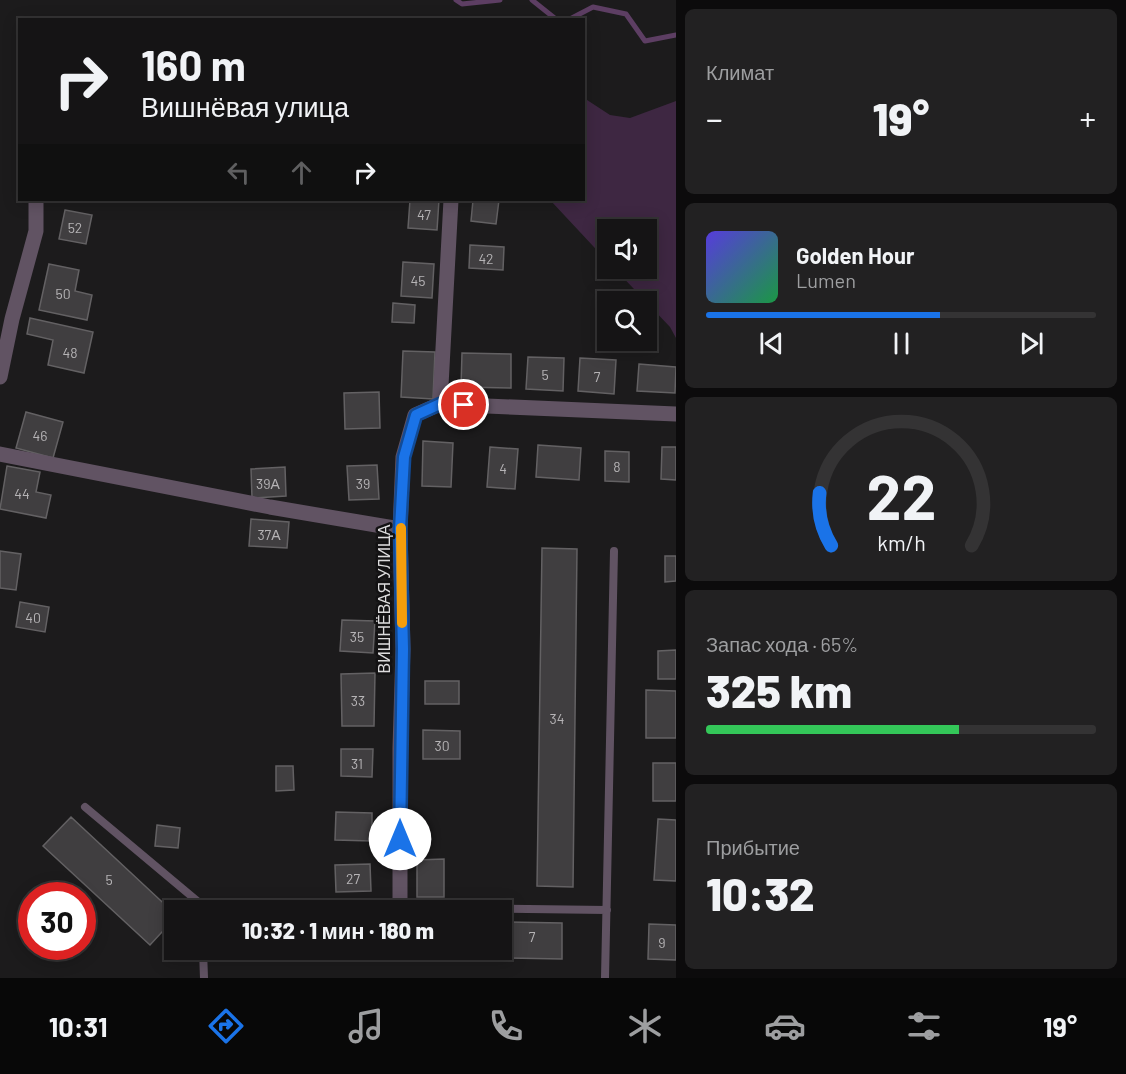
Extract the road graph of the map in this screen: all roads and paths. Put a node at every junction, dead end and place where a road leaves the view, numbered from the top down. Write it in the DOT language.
graph roads {
  1 [pos="36,201"];
  2 [pos="451,201"];
  3 [pos="0,377"];
  4 [pos="440,404"];
  5 [pos="676,414"];
  6 [pos="0,454"];
  7 [pos="400,529"];
  8 [pos="615,551"];
  9 [pos="85,807"];
  10 [pos="193,900"];
  11 [pos="400,900"];
  12 [pos="512,909"];
  13 [pos="607,910"];
  14 [pos="203,960"];
  15 [pos="204,978"];
  16 [pos="605,978"];
  1 -- 3 [label="street"];
  2 -- 4 [label="street"];
  4 -- 5 [label="street"];
  4 -- 7 [label="street, ВИШНЁВАЯ УЛИЦА"];
  6 -- 7 [label="street"];
  7 -- 11 [label="street, ВИШНЁВАЯ УЛИЦА"];
  8 -- 13 [label="lane"];
  9 -- 10 [label="lane"];
  12 -- 13 [label="lane"];
  13 -- 16 [label="lane"];
  14 -- 15 [label="lane"];
}
